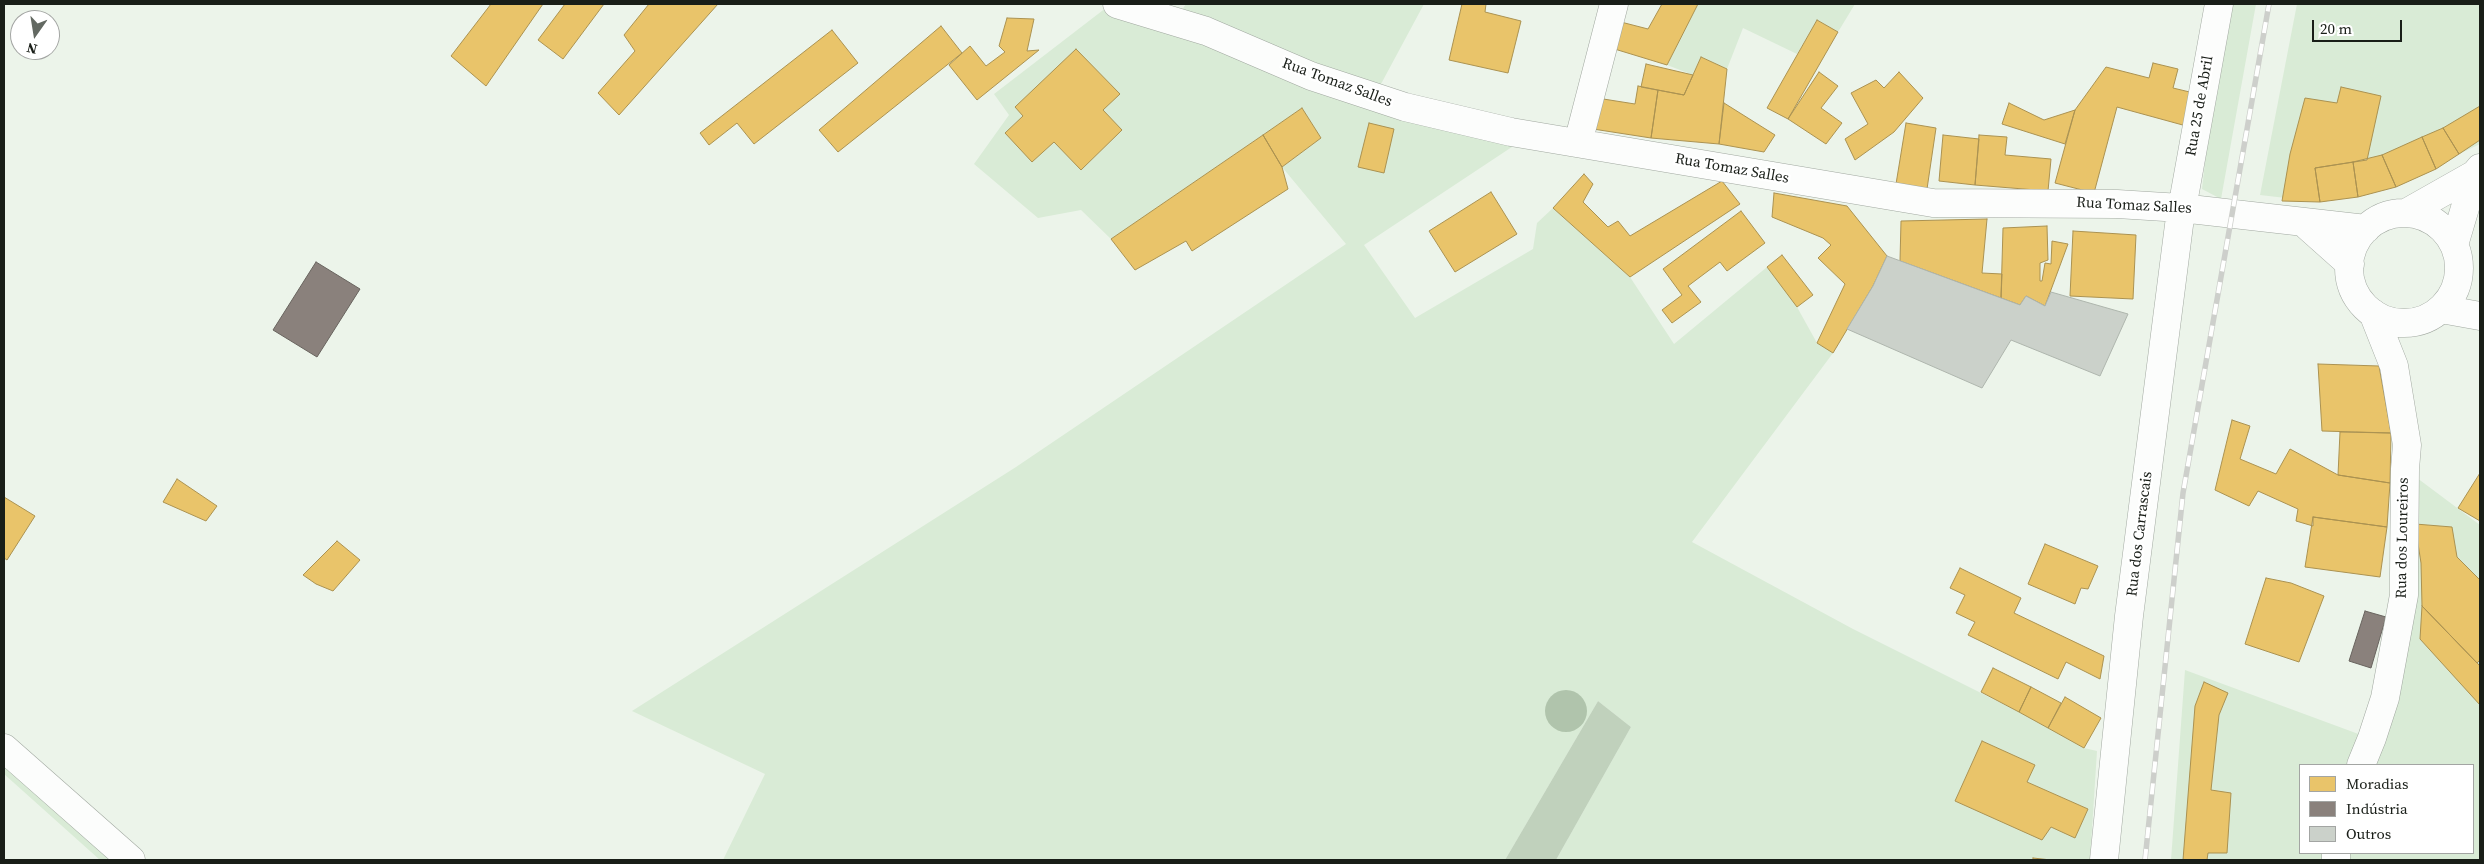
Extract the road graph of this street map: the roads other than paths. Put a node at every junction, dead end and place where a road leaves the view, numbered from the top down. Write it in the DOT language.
graph roads {
  1 [pos="1117,4"];
  2 [pos="1614,4"];
  3 [pos="2218,4"];
  4 [pos="1578,143"];
  5 [pos="2477,171"];
  6 [pos="2181,208"];
  7 [pos="2406,213"];
  8 [pos="2304,223"];
  9 [pos="2366,229"];
  10 [pos="2454,245"];
  11 [pos="2350,264"];
  12 [pos="2459,272"];
  13 [pos="2480,301"];
  14 [pos="2373,313"];
  15 [pos="2430,315"];
  16 [pos="2480,316"];
  17 [pos="2394,366"];
  18 [pos="4,748"];
  19 [pos="2361,764"];
  20 [pos="132,860"];
  21 [pos="2104,860"];
  1 -- 4 [label="street, Rua Tomaz Salles"];
  2 -- 4 [label="street"];
  3 -- 6 [label="street, Rua 25 de Abril"];
  4 -- 6 [label="street, Rua Tomaz Salles"];
  5 -- 7 [label="street"];
  5 -- 10 [label="street"];
  6 -- 8 [label="street, Rua Tomaz Salles"];
  6 -- 21 [label="street, Rua dos Carrascais"];
  7 -- 9 [label="street"];
  7 -- 10 [label="street"];
  8 -- 9 [label="street, Rua Tomaz Salles"];
  8 -- 11 [label="street"];
  9 -- 11 [label="street"];
  10 -- 12 [label="street"];
  11 -- 14 [label="street"];
  12 -- 13 [label="street"];
  12 -- 15 [label="street"];
  14 -- 15 [label="street"];
  14 -- 17 [label="street, Rua dos Loureiros"];
  15 -- 16 [label="street"];
  15 -- 17 [label="street"];
  17 -- 19 [label="street, Rua dos Loureiros"];
  18 -- 20 [label="street"];
}
